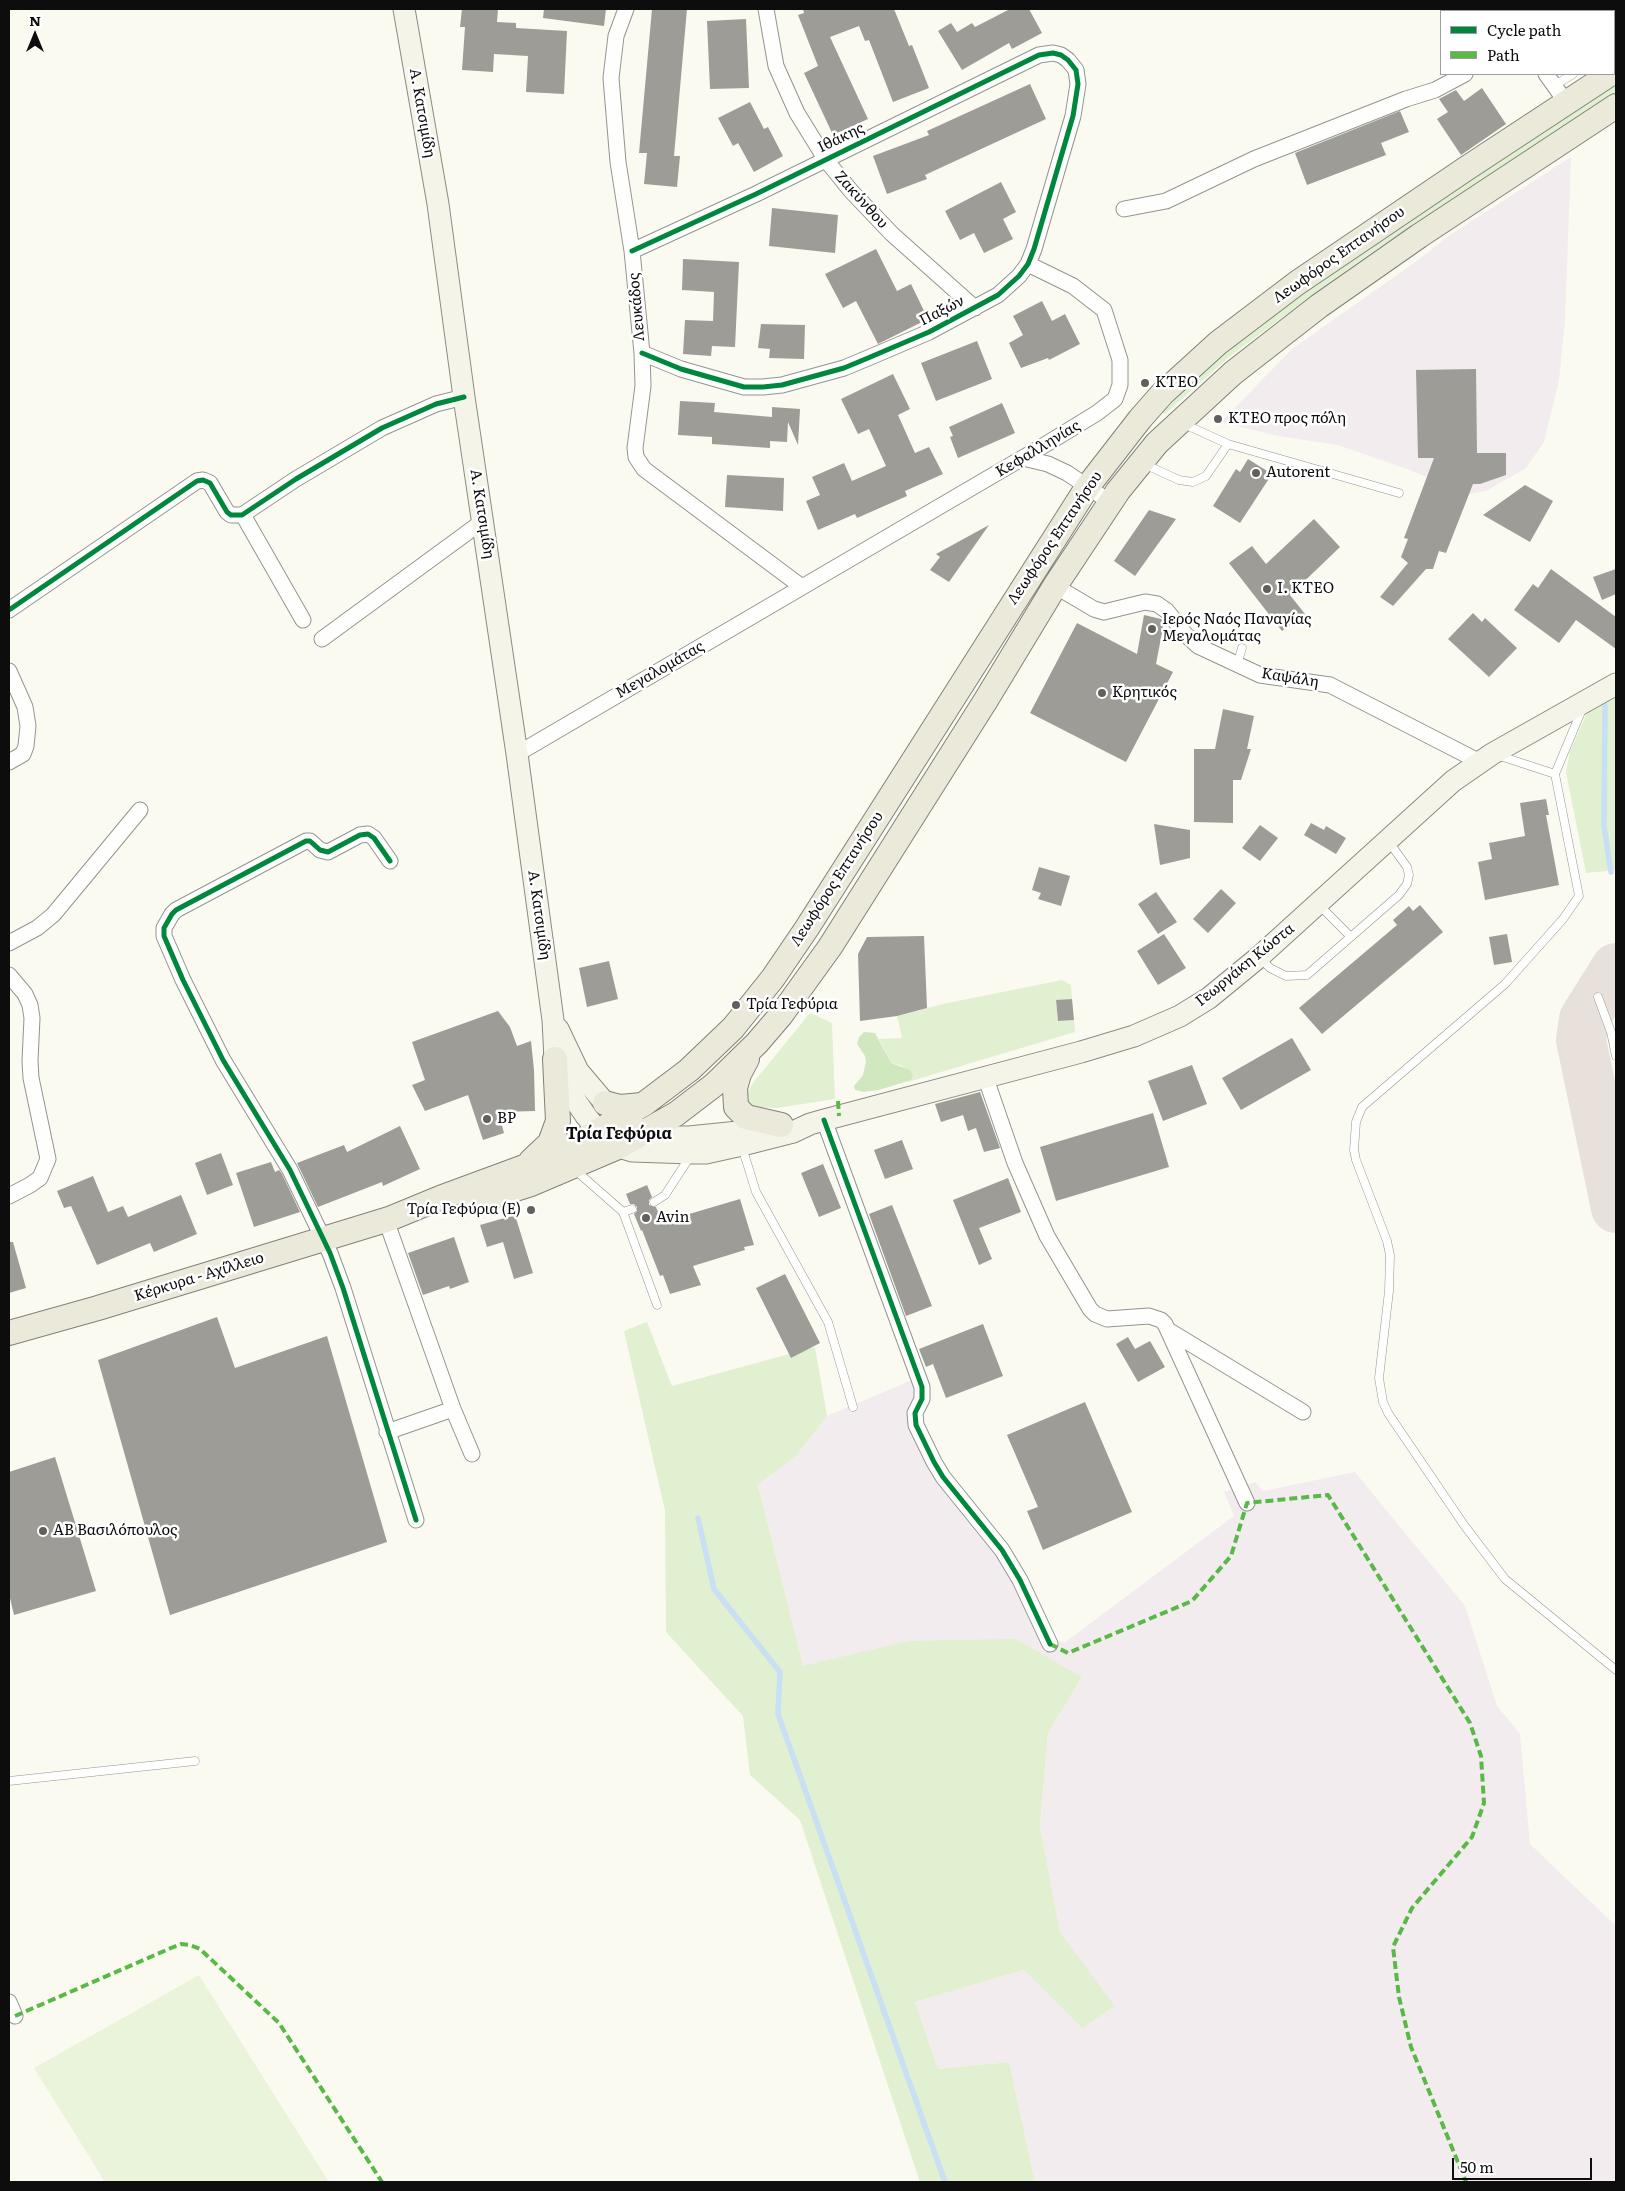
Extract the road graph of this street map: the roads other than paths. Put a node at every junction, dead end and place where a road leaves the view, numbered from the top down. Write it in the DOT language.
graph roads {
  1 [pos="404,9"];
  2 [pos="626,9"];
  3 [pos="766,9"];
  4 [pos="1061,56"];
  5 [pos="1463,75"];
  6 [pos="1572,75"];
  7 [pos="1606,75"];
  8 [pos="1556,87"];
  9 [pos="1616,106"];
  10 [pos="826,160"];
  11 [pos="1124,209"];
  12 [pos="632,251"];
  13 [pos="1028,264"];
  14 [pos="975,308"];
  15 [pos="642,353"];
  16 [pos="464,398"];
  17 [pos="1180,422"];
  18 [pos="1228,444"];
  19 [pos="1023,458"];
  20 [pos="1140,462"];
  21 [pos="1088,486"];
  22 [pos="1399,493"];
  23 [pos="1110,502"];
  24 [pos="243,514"];
  25 [pos="483,521"];
  26 [pos="1054,586"];
  27 [pos="802,587"];
  28 [pos="9,610"];
  29 [pos="303,620"];
  30 [pos="322,639"];
  31 [pos="1242,648"];
  32 [pos="1237,665"];
  33 [pos="9,671"];
  34 [pos="1616,684"];
  35 [pos="1586,700"];
  36 [pos="517,754"];
  37 [pos="1486,758"];
  38 [pos="9,762"];
  39 [pos="1555,774"];
  40 [pos="140,810"];
  41 [pos="1387,839"];
  42 [pos="390,861"];
  43 [pos="1318,904"];
  44 [pos="1351,937"];
  45 [pos="9,944"];
  46 [pos="1259,957"];
  47 [pos="9,975"];
  48 [pos="1598,997"];
  49 [pos="553,1020"];
  50 [pos="757,1043"];
  51 [pos="1616,1056"];
  52 [pos="555,1059"];
  53 [pos="986,1079"];
  54 [pos="613,1111"];
  55 [pos="817,1122"];
  56 [pos="781,1125"];
  57 [pos="599,1132"];
  58 [pos="644,1132"];
  59 [pos="742,1145"];
  60 [pos="618,1147"];
  61 [pos="692,1153"];
  62 [pos="524,1167"];
  63 [pos="572,1167"];
  64 [pos="9,1196"];
  65 [pos="654,1202"];
  66 [pos="632,1209"];
  67 [pos="623,1212"];
  68 [pos="387,1220"];
  69 [pos="323,1240"];
  70 [pos="657,1305"];
  71 [pos="1168,1330"];
  72 [pos="9,1332"];
  73 [pos="853,1406"];
  74 [pos="453,1409"];
  75 [pos="1303,1412"];
  76 [pos="387,1432"];
  77 [pos="472,1454"];
  78 [pos="1247,1503"];
  79 [pos="416,1520"];
  80 [pos="1050,1644"];
  81 [pos="1616,1670"];
  82 [pos="195,1761"];
  83 [pos="9,1781"];
  84 [pos="9,2002"];
  85 [pos="15,2016"];
  1 -- 16 [label="main road, Α. Κατσιμίδη"];
  2 -- 12 [label="street, Λευκάδος"];
  3 -- 10 [label="street, Ζακύνθου"];
  4 -- 10 [label="street, Ιθάκης"];
  4 -- 13 [label="street, Παξών"];
  5 -- 11 [label="street"];
  6 -- 8 [label="lane"];
  7 -- 8 [label="main road, Λεωφόρος Επτανήσου"];
  8 -- 21 [label="main road, Λεωφόρος Επτανήσου"];
  9 -- 17 [label="main road, Λεωφόρος Επτανήσου"];
  10 -- 12 [label="street, Ιθάκης"];
  10 -- 14 [label="street, Ζακύνθου"];
  12 -- 15 [label="street, Λευκάδος"];
  13 -- 14 [label="street, Παξών"];
  13 -- 19 [label="street, Κεφαλληνίας"];
  14 -- 15 [label="street, Παξών"];
  15 -- 27 [label="street, Λευκάδος"];
  16 -- 24 [label="street"];
  16 -- 25 [label="main road, Α. Κατσιμίδη"];
  17 -- 18 [label="lane"];
  17 -- 20 [label="main road, Λεωφόρος Επτανήσου"];
  18 -- 20 [label="lane"];
  18 -- 22 [label="lane"];
  19 -- 21 [label="street"];
  19 -- 27 [label="street, Κεφαλληνίας"];
  20 -- 23 [label="main road, Λεωφόρος Επτανήσου"];
  21 -- 23 [label="street"];
  21 -- 54 [label="main road, Λεωφόρος Επτανήσου"];
  23 -- 26 [label="main road, Λεωφόρος Επτανήσου"];
  24 -- 28 [label="street"];
  24 -- 29 [label="street"];
  25 -- 30 [label="street"];
  25 -- 36 [label="main road, Α. Κατσιμίδη"];
  26 -- 32 [label="street, Καψάλη"];
  26 -- 50 [label="main road, Λεωφόρος Επτανήσου"];
  27 -- 36 [label="street, Μεγαλομάτας"];
  31 -- 32 [label="lane"];
  32 -- 37 [label="street, Καψάλη"];
  33 -- 38 [label="street"];
  34 -- 35 [label="main road, Γεωργάκη Κώστα"];
  35 -- 37 [label="main road, Γεωργάκη Κώστα"];
  35 -- 39 [label="lane"];
  36 -- 49 [label="main road, Α. Κατσιμίδη"];
  37 -- 39 [label="lane"];
  37 -- 41 [label="main road, Γεωργάκη Κώστα"];
  39 -- 81 [label="lane"];
  40 -- 45 [label="street"];
  41 -- 43 [label="main road, Γεωργάκη Κώστα"];
  41 -- 44 [label="lane"];
  42 -- 69 [label="street"];
  43 -- 44 [label="lane"];
  43 -- 46 [label="main road, Γεωργάκη Κώστα"];
  44 -- 46 [label="lane"];
  46 -- 53 [label="main road, Γεωργάκη Κώστα"];
  47 -- 64 [label="street"];
  48 -- 51 [label="lane"];
  49 -- 52 [label="main road, Α. Κατσιμίδη"];
  49 -- 54 [label="main road, Α. Κατσιμίδη"];
  50 -- 56 [label="main road"];
  50 -- 58 [label="main road, Λεωφόρος Επτανήσου"];
  52 -- 57 [label="main road, Α. Κατσιμίδη"];
  52 -- 62 [label="main road"];
  53 -- 55 [label="main road, Γεωργάκη Κώστα"];
  53 -- 71 [label="street"];
  54 -- 57 [label="main road, Κέρκυρα - Αχίλλειο"];
  54 -- 58 [label="main road"];
  55 -- 56 [label="main road, Γεωργάκη Κώστα"];
  55 -- 59 [label="main road, Γεωργάκη Κώστα"];
  55 -- 80 [label="street"];
  56 -- 58 [label="main road, Γεωργάκη Κώστα"];
  57 -- 60 [label="main road, Α. Κατσιμίδη"];
  57 -- 62 [label="main road, Κέρκυρα - Αχίλλειο"];
  58 -- 60 [label="main road, Κέρκυρα - Αχίλλειο"];
  59 -- 61 [label="main road, Γεωργάκη Κώστα"];
  59 -- 73 [label="lane"];
  60 -- 61 [label="main road, Γεωργάκη Κώστα"];
  60 -- 63 [label="main road, Κέρκυρα - Αχίλλειο"];
  61 -- 65 [label="lane"];
  62 -- 68 [label="main road, Κέρκυρα - Αχίλλειο"];
  63 -- 67 [label="lane"];
  63 -- 68 [label="main road, Κέρκυρα - Αχίλλειο"];
  66 -- 67 [label="lane"];
  67 -- 70 [label="lane"];
  68 -- 69 [label="main road, Κέρκυρα - Αχίλλειο"];
  68 -- 74 [label="street"];
  69 -- 72 [label="main road, Κέρκυρα - Αχίλλειο"];
  69 -- 76 [label="street"];
  71 -- 75 [label="street"];
  71 -- 78 [label="street"];
  74 -- 76 [label="street"];
  74 -- 77 [label="street"];
  76 -- 79 [label="street"];
  82 -- 83 [label="lane"];
  84 -- 85 [label="street"];
}
